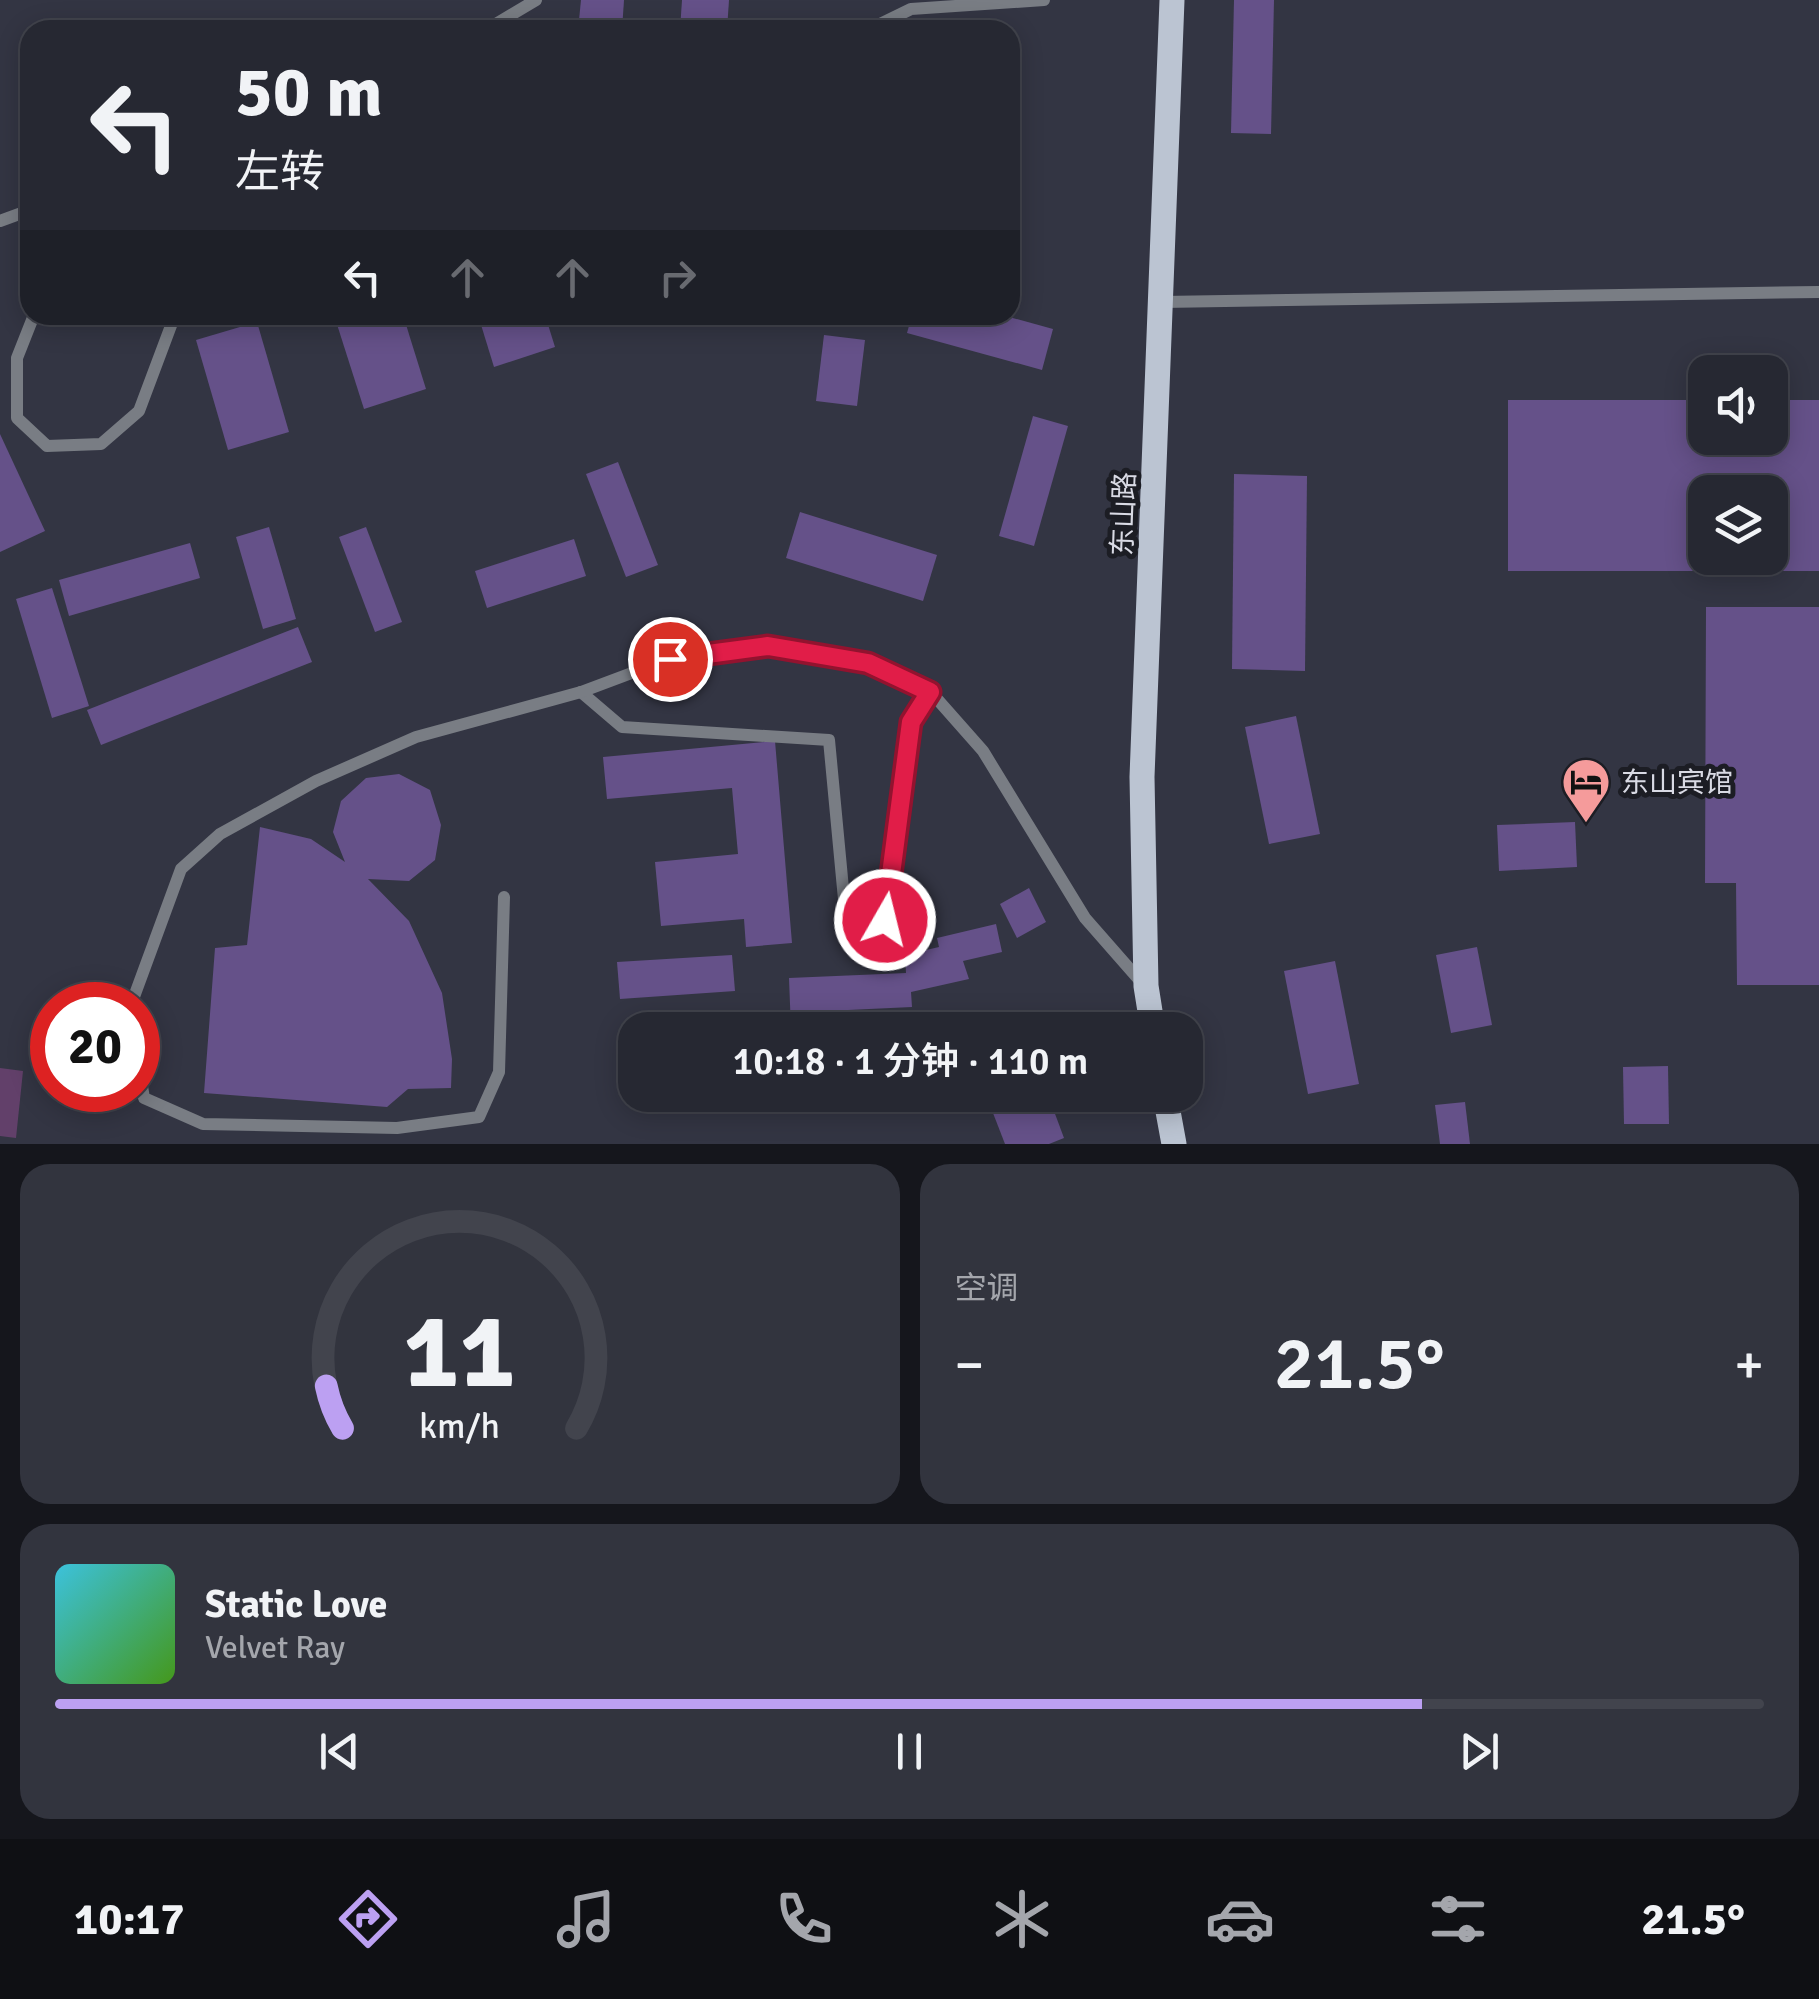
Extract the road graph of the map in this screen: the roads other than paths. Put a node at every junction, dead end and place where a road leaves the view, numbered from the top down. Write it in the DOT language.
graph roads {
  1 [pos="536,0"];
  2 [pos="1044,0"];
  3 [pos="1172,0"];
  4 [pos="503,20"];
  5 [pos="888,20"];
  6 [pos="1819,292"];
  7 [pos="1162,302"];
  8 [pos="30,325"];
  9 [pos="170,325"];
  10 [pos="581,692"];
  11 [pos="930,692"];
  12 [pos="504,897"];
  13 [pos="139,982"];
  14 [pos="1146,986"];
  15 [pos="1151,1012"];
  16 [pos="160,1105"];
  17 [pos="1168,1112"];
  18 [pos="1174,1144"];
  1 -- 4 [label="lane"];
  2 -- 5 [label="lane"];
  3 -- 7 [label="main road, 东山路"];
  6 -- 7 [label="lane"];
  7 -- 14 [label="main road, 东山路"];
  8 -- 9 [label="lane"];
  10 -- 11 [label="lane"];
  10 -- 11 [label="lane"];
  10 -- 13 [label="lane"];
  11 -- 14 [label="lane"];
  12 -- 16 [label="lane"];
  14 -- 15 [label="main road, 东山路"];
  17 -- 18 [label="main road"];
}
